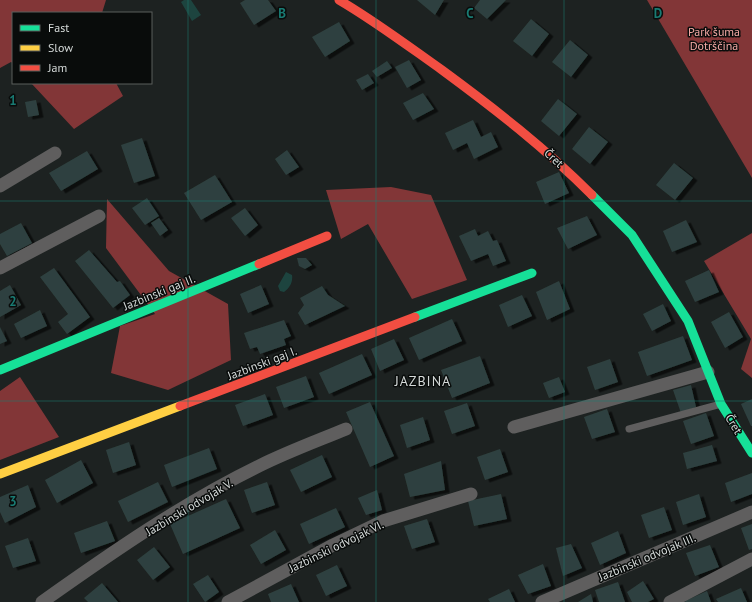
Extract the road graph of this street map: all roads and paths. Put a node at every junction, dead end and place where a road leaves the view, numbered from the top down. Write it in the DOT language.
graph roads {
  1 [pos="339,0"];
  2 [pos="55,153"];
  3 [pos="0,186"];
  4 [pos="99,216"];
  5 [pos="327,236"];
  6 [pos="0,268"];
  7 [pos="532,273"];
  8 [pos="0,370"];
  9 [pos="708,372"];
  10 [pos="721,404"];
  11 [pos="514,427"];
  12 [pos="346,429"];
  13 [pos="629,429"];
  14 [pos="752,453"];
  15 [pos="0,474"];
  16 [pos="472,494"];
  17 [pos="752,512"];
  18 [pos="752,559"];
  19 [pos="42,602"];
  20 [pos="228,602"];
  21 [pos="542,602"];
  22 [pos="670,602"];
  1 -- 9 [label="street, Čret"];
  2 -- 3 [label="street"];
  4 -- 6 [label="street"];
  5 -- 8 [label="street, Jazbinski gaj II."];
  7 -- 15 [label="street, Jazbinski gaj I."];
  9 -- 10 [label="street, Čret"];
  9 -- 11 [label="street"];
  10 -- 13 [label="lane"];
  10 -- 14 [label="street, Čret"];
  12 -- 19 [label="street, Jazbinski odvojak V."];
  16 -- 20 [label="street, Jazbinski odvojak VI."];
  17 -- 21 [label="street, Jazbinski odvojak III."];
  18 -- 22 [label="street"];
}
